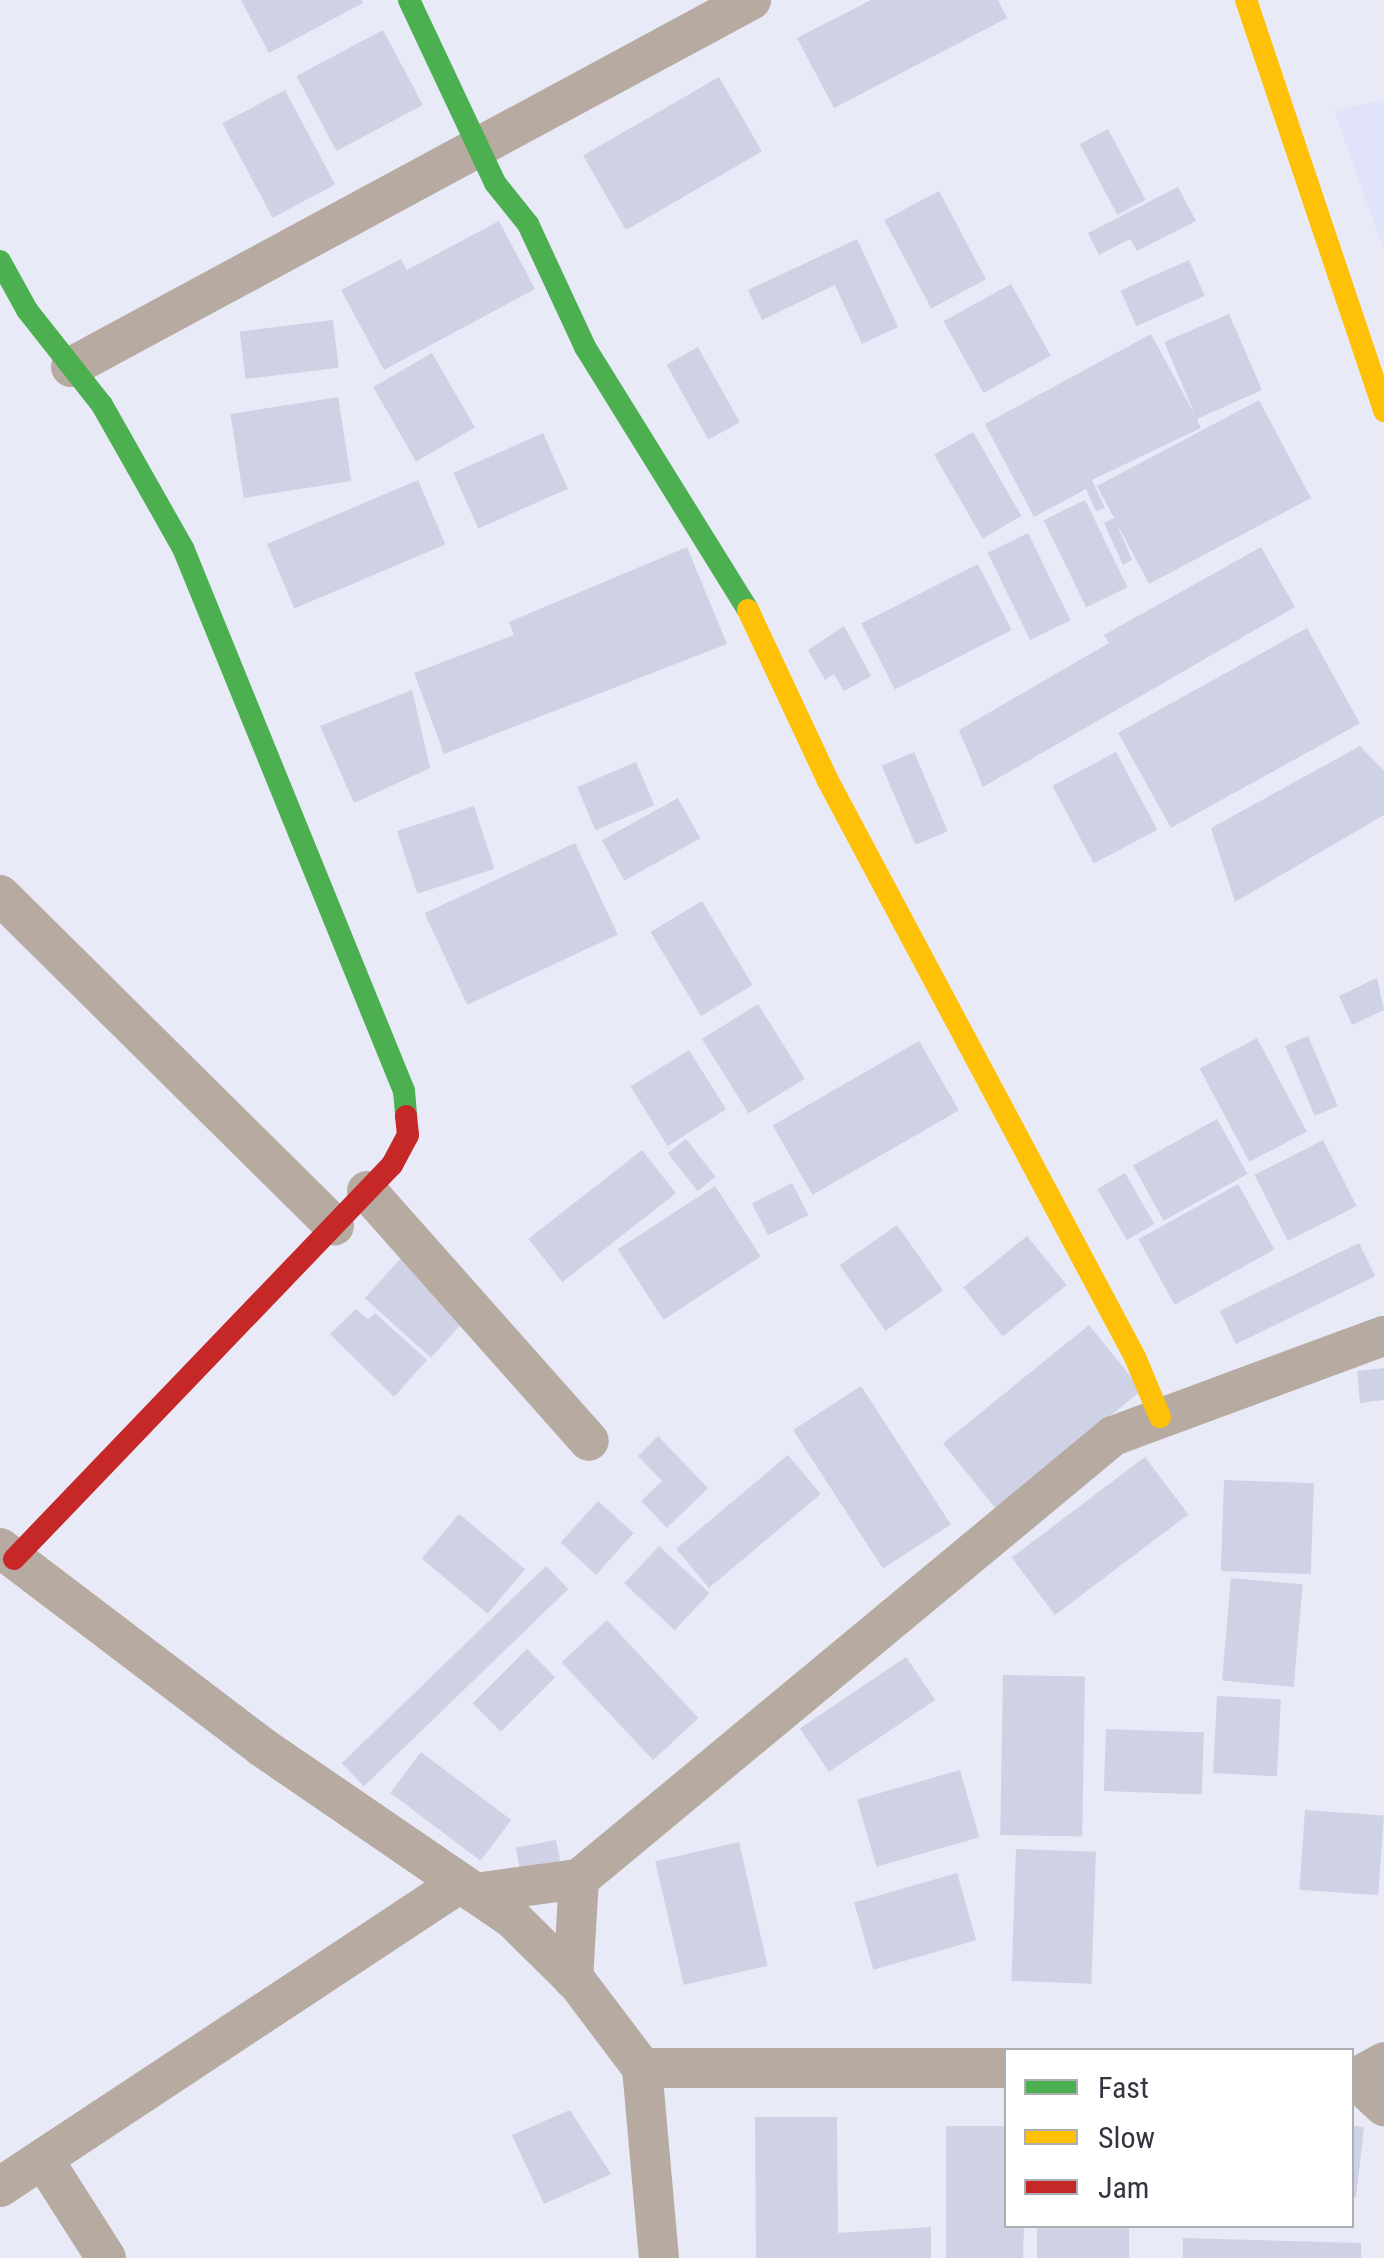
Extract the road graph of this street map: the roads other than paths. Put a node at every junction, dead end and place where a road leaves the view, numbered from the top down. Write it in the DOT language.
graph roads {
  1 [pos="409,0"];
  2 [pos="750,0"];
  3 [pos="1246,0"];
  4 [pos="480,151"];
  5 [pos="0,261"];
  6 [pos="71,366"];
  7 [pos="1384,411"];
  8 [pos="0,895"];
  9 [pos="367,1191"];
  10 [pos="334,1226"];
  11 [pos="1384,1336"];
  12 [pos="1160,1418"];
  13 [pos="589,1440"];
  14 [pos="7,1554"];
  15 [pos="579,1879"];
  16 [pos="468,1888"];
  17 [pos="573,1979"];
  18 [pos="642,2068"];
  19 [pos="1004,2068"];
  20 [pos="44,2160"];
  21 [pos="0,2186"];
  22 [pos="106,2258"];
  23 [pos="659,2258"];
  1 -- 4 [label="street"];
  2 -- 4 [label="street"];
  3 -- 7 [label="street"];
  4 -- 6 [label="street"];
  4 -- 12 [label="street"];
  5 -- 6 [label="street"];
  6 -- 9 [label="street"];
  8 -- 10 [label="street"];
  9 -- 10 [label="street"];
  9 -- 13 [label="street"];
  10 -- 14 [label="street"];
  11 -- 12 [label="street"];
  12 -- 15 [label="street"];
  14 -- 16 [label="street"];
  15 -- 16 [label="street"];
  15 -- 17 [label="street"];
  16 -- 17 [label="street"];
  16 -- 20 [label="street"];
  17 -- 18 [label="street"];
  18 -- 19 [label="street"];
  18 -- 23 [label="street"];
  20 -- 21 [label="street"];
  20 -- 22 [label="street"];
}
